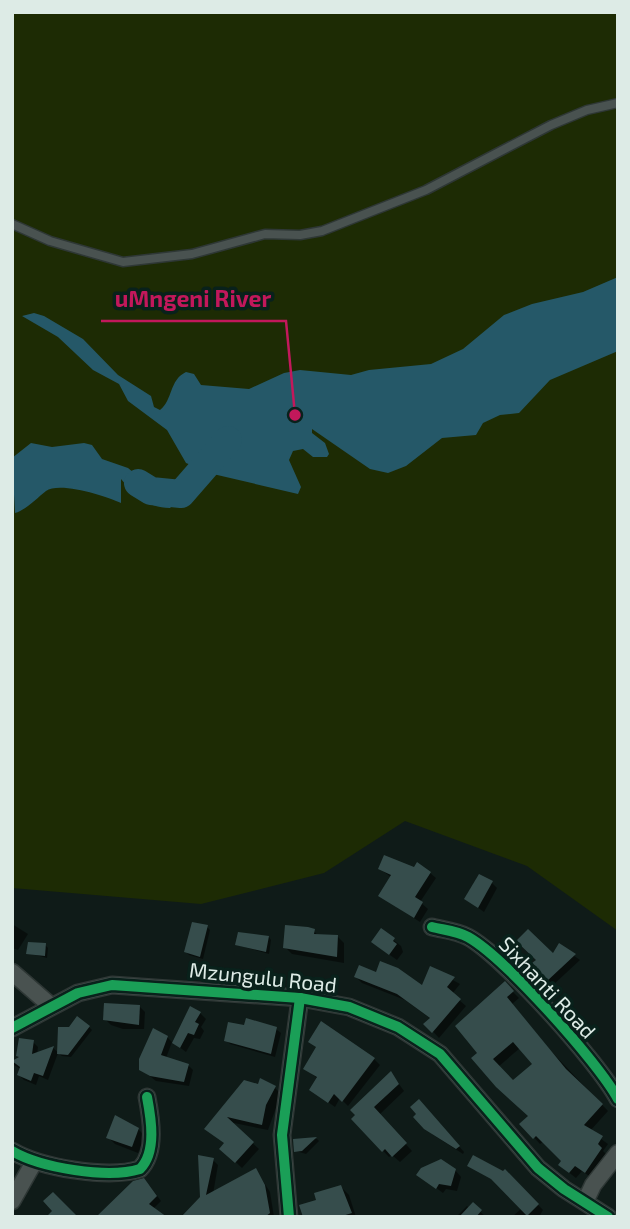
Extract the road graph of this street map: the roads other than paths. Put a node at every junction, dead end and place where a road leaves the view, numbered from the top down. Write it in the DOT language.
graph roads {
  1 [pos="618,103"];
  2 [pos="12,224"];
  3 [pos="432,927"];
  4 [pos="12,972"];
  5 [pos="300,998"];
  6 [pos="51,1006"];
  7 [pos="12,1028"];
  8 [pos="147,1097"];
  9 [pos="618,1099"];
  10 [pos="12,1151"];
  11 [pos="618,1153"];
  12 [pos="34,1162"];
  13 [pos="12,1201"];
  14 [pos="584,1202"];
  15 [pos="289,1217"];
  16 [pos="608,1217"];
  1 -- 2 [label="lane"];
  3 -- 9 [label="street, Sixhanti Road"];
  4 -- 6 [label="street"];
  5 -- 6 [label="street, Mzungulu Road"];
  5 -- 14 [label="street, Mzungulu Road"];
  5 -- 15 [label="street"];
  6 -- 7 [label="street, Mzungulu Road"];
  8 -- 12 [label="street"];
  10 -- 12 [label="street"];
  11 -- 14 [label="street"];
  12 -- 13 [label="street"];
  14 -- 16 [label="street, Mzungulu Road"];
}
